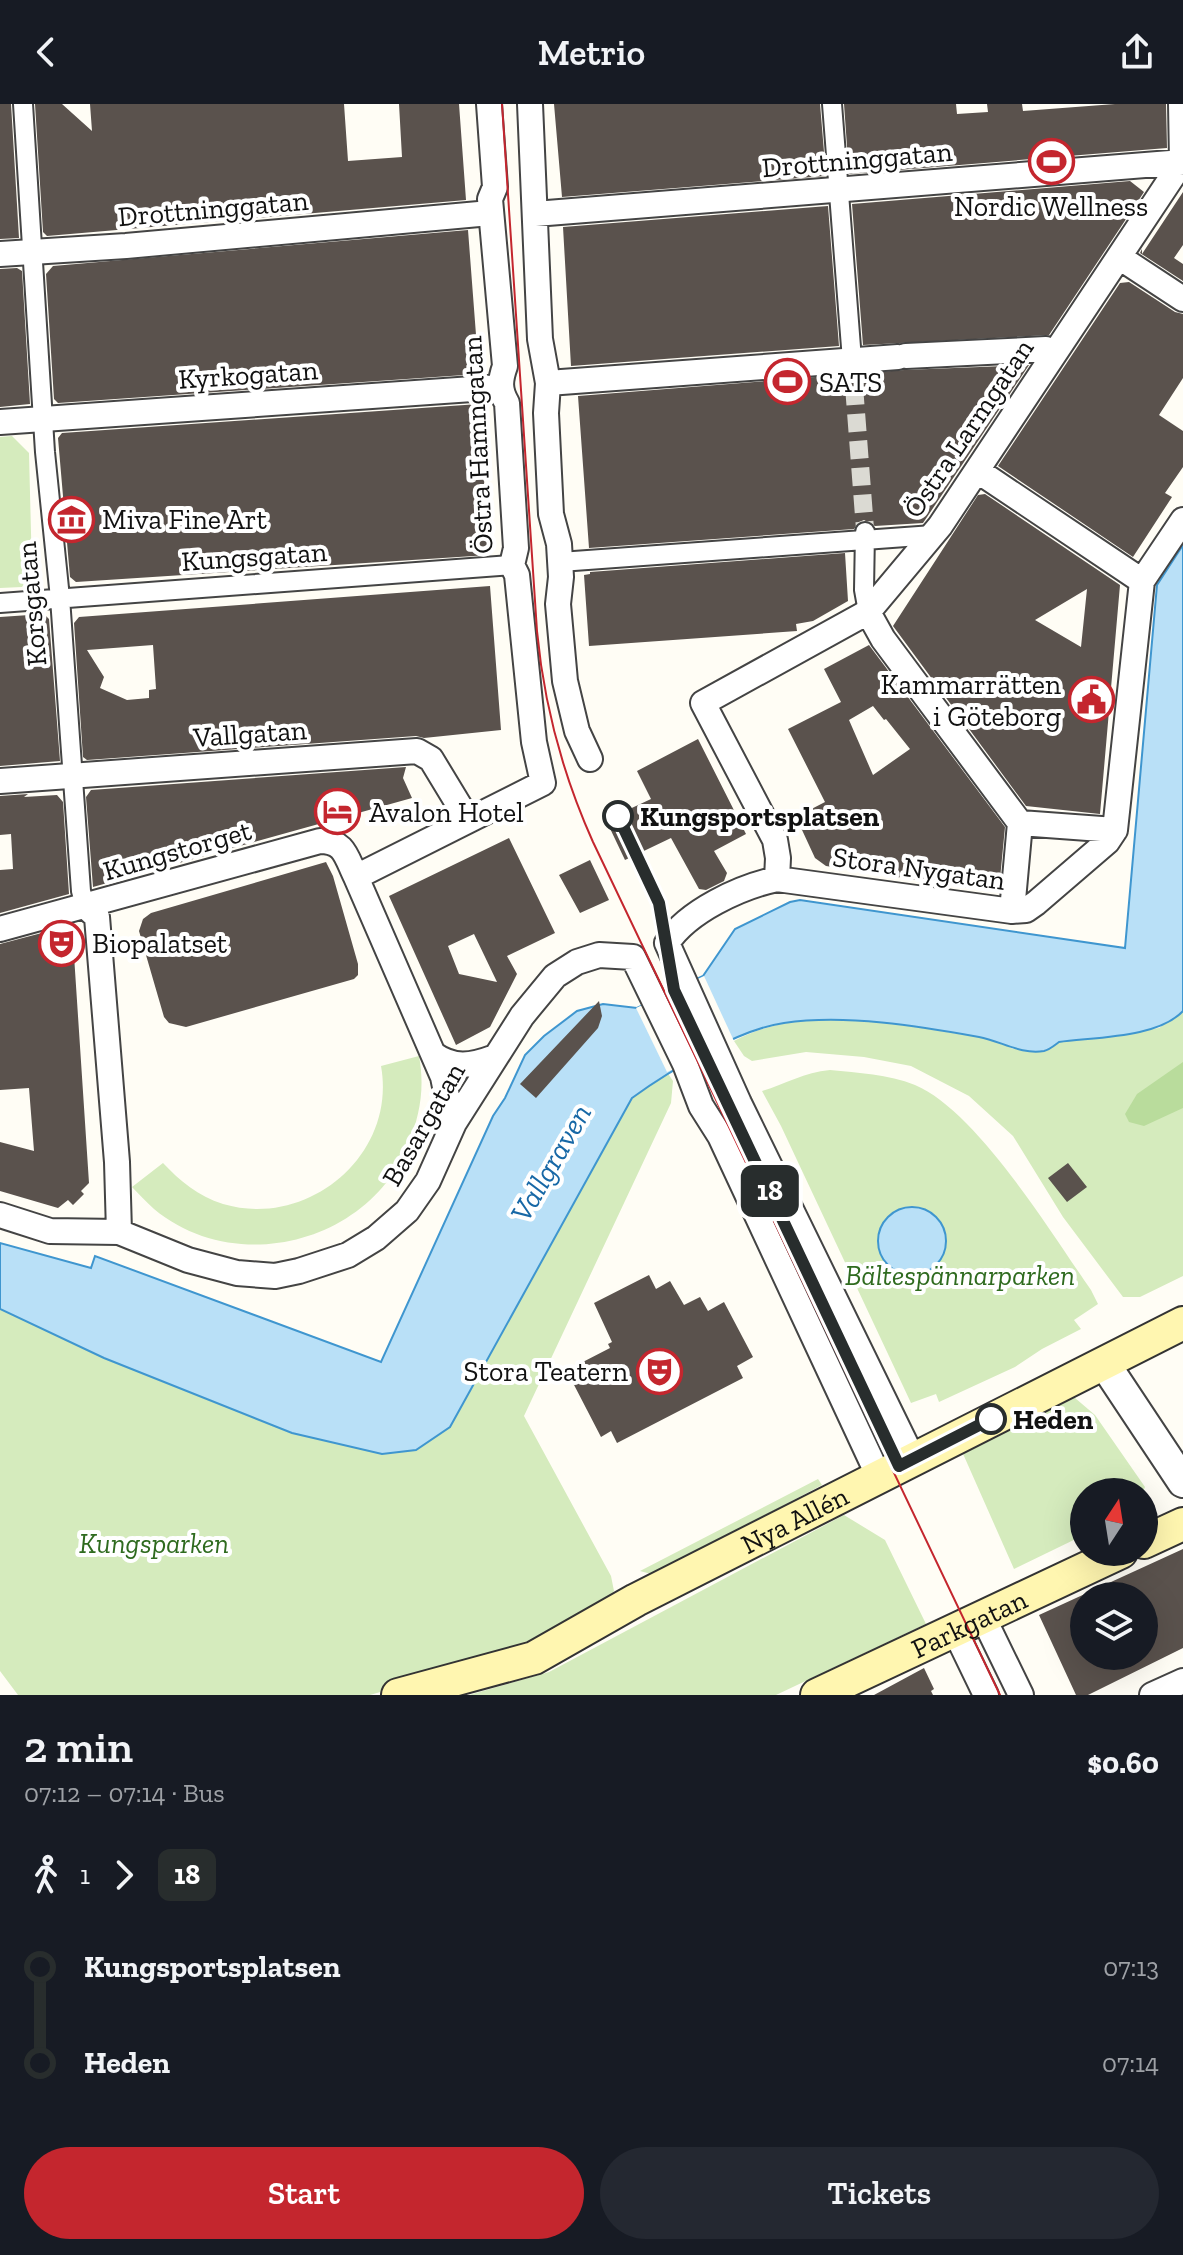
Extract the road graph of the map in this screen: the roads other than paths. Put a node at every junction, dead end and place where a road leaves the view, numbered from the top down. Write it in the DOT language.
graph roads {
  1 [pos="23,104"];
  2 [pos="489,104"];
  3 [pos="530,104"];
  4 [pos="832,104"];
  5 [pos="1181,104"];
  6 [pos="1182,162"];
  7 [pos="839,190"];
  8 [pos="479,214"];
  9 [pos="535,214"];
  10 [pos="33,252"];
  11 [pos="0,254"];
  12 [pos="1119,257"];
  13 [pos="1183,299"];
  14 [pos="1055,353"];
  15 [pos="852,360"];
  16 [pos="548,383"];
  17 [pos="501,387"];
  18 [pos="43,418"];
  19 [pos="0,422"];
  20 [pos="978,471"];
  21 [pos="1183,520"];
  22 [pos="865,535"];
  23 [pos="933,535"];
  24 [pos="560,562"];
  25 [pos="512,565"];
  26 [pos="1142,581"];
  27 [pos="60,598"];
  28 [pos="0,603"];
  29 [pos="868,612"];
  30 [pos="590,759"];
  31 [pos="73,776"];
  32 [pos="0,781"];
  33 [pos="468,820"];
  34 [pos="1020,823"];
  35 [pos="1115,830"];
  36 [pos="356,877"];
  37 [pos="777,879"];
  38 [pos="85,906"];
  39 [pos="1012,911"];
  40 [pos="0,929"];
  41 [pos="433,1054"];
  42 [pos="495,1057"];
  43 [pos="450,1132"];
  44 [pos="0,1215"];
  45 [pos="119,1232"];
  46 [pos="1183,1323"];
  47 [pos="1104,1363"];
  48 [pos="913,1459"];
  49 [pos="879,1477"];
  50 [pos="1183,1482"];
  51 [pos="1183,1524"];
  52 [pos="1158,1536"];
  53 [pos="1091,1566"];
  54 [pos="969,1624"];
  55 [pos="1183,1681"];
  56 [pos="398,1695"];
  57 [pos="817,1695"];
  58 [pos="986,1695"];
  59 [pos="1021,1695"];
  60 [pos="1152,1695"];
  1 -- 10 [label="street, Korsgatan"];
  2 -- 17 [label="street, Östra Hamngatan"];
  3 -- 9 [label="street"];
  4 -- 7 [label="street"];
  5 -- 6 [label="street"];
  6 -- 7 [label="street, Drottninggatan"];
  6 -- 12 [label="street, Östra Larmgatan"];
  7 -- 9 [label="street, Drottninggatan"];
  7 -- 15 [label="street"];
  8 -- 10 [label="street, Drottninggatan"];
  9 -- 16 [label="street"];
  10 -- 11 [label="street, Drottninggatan"];
  10 -- 18 [label="street, Korsgatan"];
  12 -- 13 [label="street"];
  12 -- 14 [label="street, Östra Larmgatan"];
  14 -- 15 [label="street"];
  14 -- 20 [label="street, Östra Larmgatan"];
  15 -- 16 [label="street"];
  16 -- 24 [label="street"];
  17 -- 18 [label="street, Kyrkogatan"];
  17 -- 25 [label="street, Östra Hamngatan"];
  18 -- 19 [label="street, Kyrkogatan"];
  18 -- 27 [label="street, Korsgatan"];
  20 -- 23 [label="street, Östra Larmgatan"];
  20 -- 26 [label="street"];
  21 -- 26 [label="street"];
  22 -- 23 [label="street"];
  22 -- 24 [label="street"];
  22 -- 29 [label="street"];
  23 -- 29 [label="street, Östra Larmgatan"];
  24 -- 30 [label="street"];
  25 -- 27 [label="street, Kungsgatan"];
  25 -- 33 [label="street, Östra Hamngatan"];
  26 -- 35 [label="street"];
  27 -- 28 [label="street, Kungsgatan"];
  27 -- 31 [label="street, Korsgatan"];
  29 -- 34 [label="street"];
  29 -- 37 [label="street, Östra Larmgatan"];
  31 -- 32 [label="street, Vallgatan"];
  31 -- 33 [label="street, Vallgatan"];
  31 -- 38 [label="street, Korsgatan"];
  33 -- 36 [label="street"];
  34 -- 35 [label="street"];
  34 -- 39 [label="street"];
  35 -- 39 [label="street, Stora Nygatan"];
  36 -- 38 [label="street, Kungstorget"];
  36 -- 41 [label="street, Kungstorget"];
  37 -- 39 [label="street, Stora Nygatan"];
  37 -- 48 [label="street, Stora Nygatan"];
  38 -- 40 [label="street"];
  38 -- 45 [label="street, Kungstorget"];
  41 -- 42 [label="street"];
  41 -- 43 [label="street, Kungstorget"];
  42 -- 43 [label="street, Basargatan"];
  42 -- 49 [label="street, Basargatan"];
  43 -- 45 [label="street, Basargatan"];
  44 -- 45 [label="street, Basargatan"];
  46 -- 47 [label="main road, Nya Allén"];
  47 -- 48 [label="main road, Nya Allén"];
  47 -- 50 [label="street"];
  48 -- 49 [label="main road, Nya Allén"];
  49 -- 56 [label="main road, Nya Allén"];
  51 -- 52 [label="main road"];
  53 -- 54 [label="main road, Parkgatan"];
  54 -- 57 [label="main road, Parkgatan"];
  54 -- 58 [label="street"];
  54 -- 59 [label="street"];
  55 -- 60 [label="street"];
}
